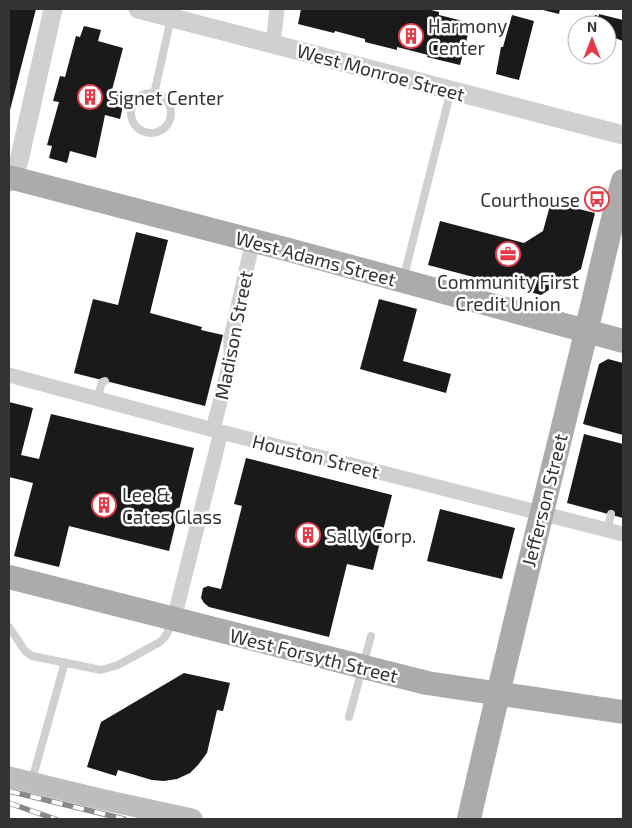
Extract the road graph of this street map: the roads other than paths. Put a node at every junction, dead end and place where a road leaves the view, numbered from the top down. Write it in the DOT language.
graph roads {
  1 [pos="53,9"];
  2 [pos="138,9"];
  3 [pos="277,9"];
  4 [pos="171,17"];
  5 [pos="273,44"];
  6 [pos="452,90"];
  7 [pos="154,94"];
  8 [pos="623,135"];
  9 [pos="9,179"];
  10 [pos="623,181"];
  11 [pos="252,240"];
  12 [pos="403,281"];
  13 [pos="586,331"];
  14 [pos="623,342"];
  15 [pos="9,375"];
  16 [pos="105,381"];
  17 [pos="97,399"];
  18 [pos="217,430"];
  19 [pos="540,514"];
  20 [pos="611,514"];
  21 [pos="607,530"];
  22 [pos="623,534"];
  23 [pos="9,577"];
  24 [pos="174,619"];
  25 [pos="9,627"];
  26 [pos="371,636"];
  27 [pos="65,662"];
  28 [pos="362,667"];
  29 [pos="497,695"];
  30 [pos="623,712"];
  31 [pos="349,717"];
  32 [pos="9,776"];
  33 [pos="32,782"];
  34 [pos="192,819"];
  35 [pos="468,819"];
  1 -- 9 [label="street"];
  2 -- 4 [label="street, West Monroe Street"];
  3 -- 5 [label="street"];
  4 -- 5 [label="street, West Monroe Street"];
  4 -- 7 [label="lane"];
  5 -- 6 [label="street, West Monroe Street"];
  6 -- 8 [label="street, West Monroe Street"];
  6 -- 12 [label="lane"];
  7 -- 7 [label="lane"];
  9 -- 11 [label="main road, West Adams Street"];
  10 -- 13 [label="main road, Jefferson Street"];
  11 -- 12 [label="main road, West Adams Street"];
  11 -- 18 [label="street, Madison Street"];
  12 -- 13 [label="main road, West Adams Street"];
  13 -- 14 [label="main road, West Adams Street"];
  13 -- 19 [label="main road, Jefferson Street"];
  15 -- 17 [label="street, Houston Street"];
  16 -- 17 [label="lane"];
  17 -- 18 [label="street, Houston Street"];
  18 -- 19 [label="street, Houston Street"];
  18 -- 24 [label="street, Madison Street"];
  19 -- 21 [label="street, Houston Street"];
  19 -- 29 [label="main road, Jefferson Street"];
  20 -- 21 [label="lane"];
  21 -- 22 [label="street, Houston Street"];
  23 -- 24 [label="main road, West Forsyth Street"];
  24 -- 27 [label="lane"];
  24 -- 28 [label="main road, West Forsyth Street"];
  25 -- 27 [label="lane"];
  26 -- 28 [label="lane"];
  27 -- 33 [label="lane"];
  28 -- 29 [label="main road, West Forsyth Street"];
  28 -- 31 [label="lane"];
  29 -- 30 [label="main road, West Forsyth Street"];
  29 -- 35 [label="main road, Jefferson Street"];
  32 -- 33 [label="main road"];
  33 -- 34 [label="main road"];
}
